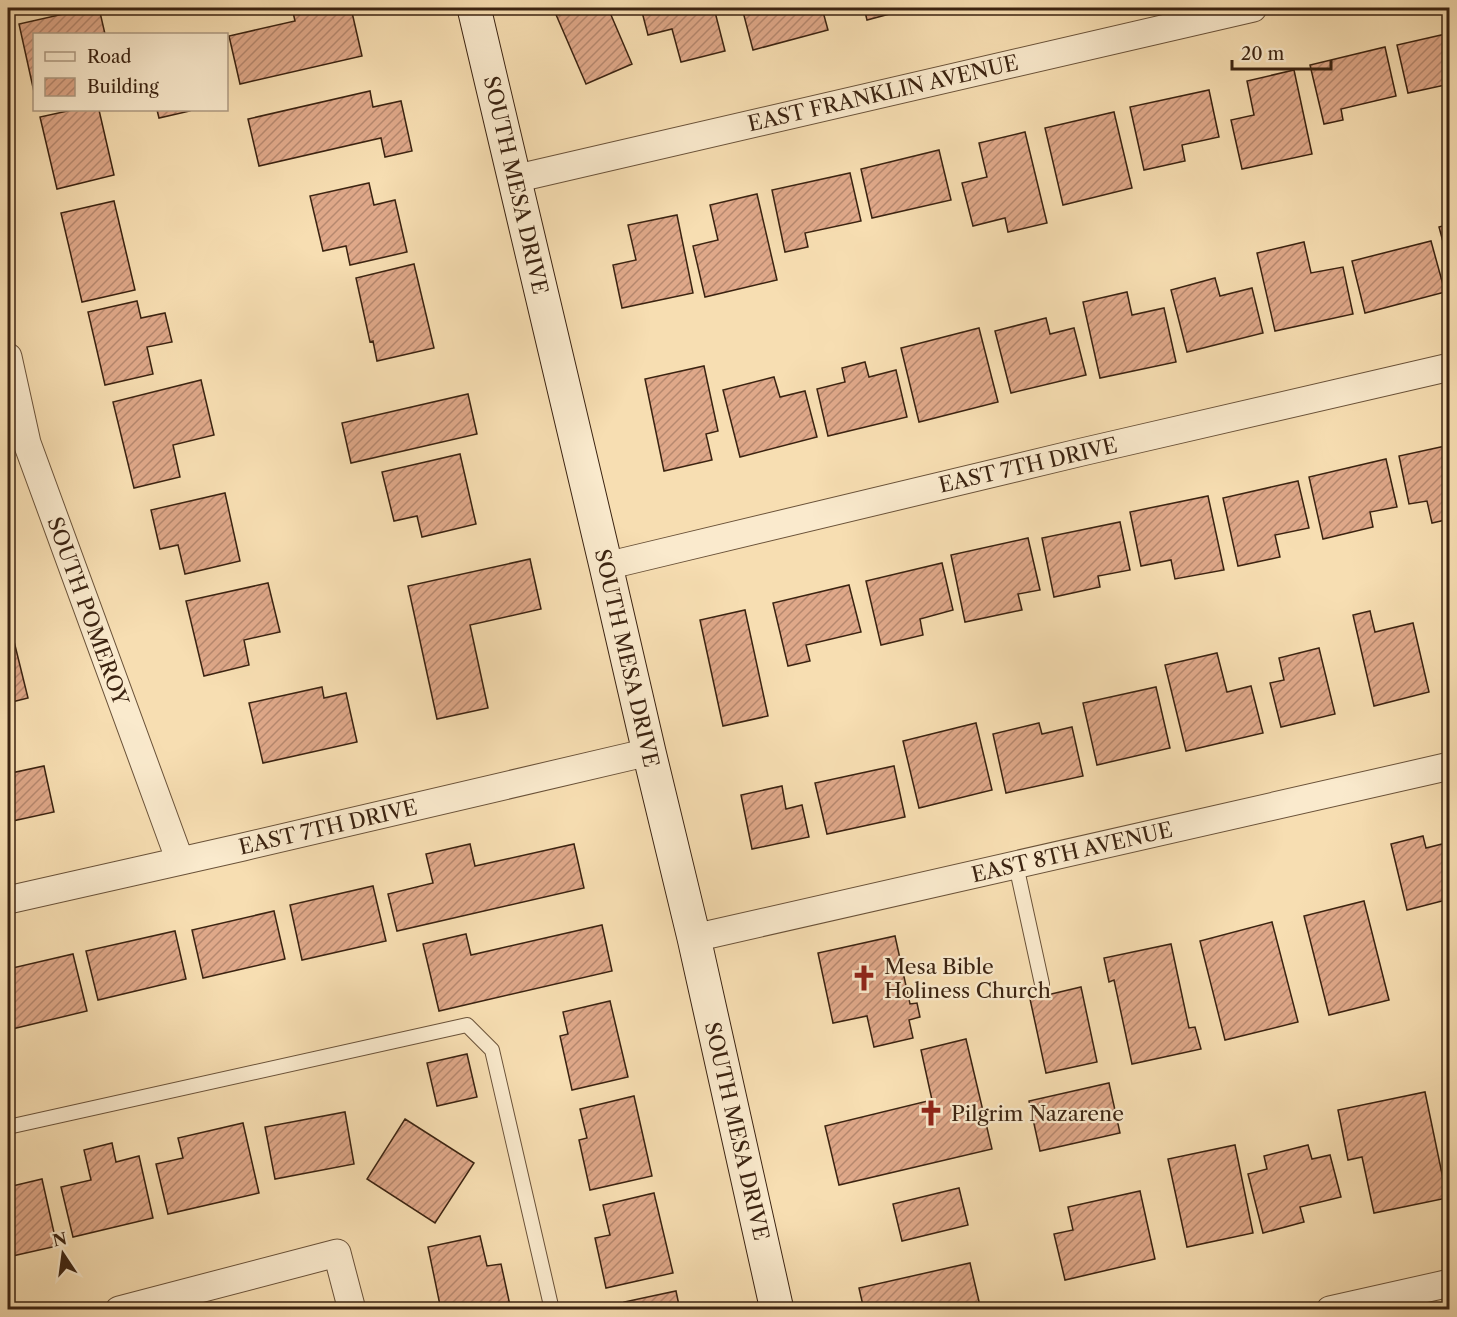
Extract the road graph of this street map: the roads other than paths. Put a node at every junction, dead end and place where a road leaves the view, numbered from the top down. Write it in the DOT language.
graph roads {
  1 [pos="474,8"];
  2 [pos="1253,8"];
  3 [pos="514,179"];
  4 [pos="8,357"];
  5 [pos="1449,367"];
  6 [pos="17,446"];
  7 [pos="606,566"];
  8 [pos="649,752"];
  9 [pos="1449,766"];
  10 [pos="180,861"];
  11 [pos="1016,864"];
  12 [pos="8,900"];
  13 [pos="694,938"];
  14 [pos="1042,984"];
  15 [pos="8,1127"];
  16 [pos="1449,1283"];
  17 [pos="119,1310"];
  18 [pos="352,1310"];
  19 [pos="552,1310"];
  20 [pos="777,1310"];
  21 [pos="1330,1310"];
  1 -- 3 [label="main road, SOUTH MESA DRIVE"];
  2 -- 3 [label="street, EAST FRANKLIN AVENUE"];
  3 -- 7 [label="main road, SOUTH MESA DRIVE"];
  4 -- 6 [label="street, SOUTH POMEROY"];
  5 -- 7 [label="street, EAST 7TH DRIVE"];
  6 -- 10 [label="street, SOUTH POMEROY"];
  7 -- 8 [label="main road, SOUTH MESA DRIVE"];
  8 -- 10 [label="street, EAST 7TH DRIVE"];
  8 -- 13 [label="main road, SOUTH MESA DRIVE"];
  9 -- 11 [label="street, EAST 8TH AVENUE"];
  10 -- 12 [label="street, EAST 7TH DRIVE"];
  11 -- 13 [label="street, EAST 8TH AVENUE"];
  11 -- 14 [label="lane"];
  13 -- 20 [label="main road, SOUTH MESA DRIVE"];
  15 -- 19 [label="lane"];
  16 -- 21 [label="street"];
  17 -- 18 [label="street"];
}
